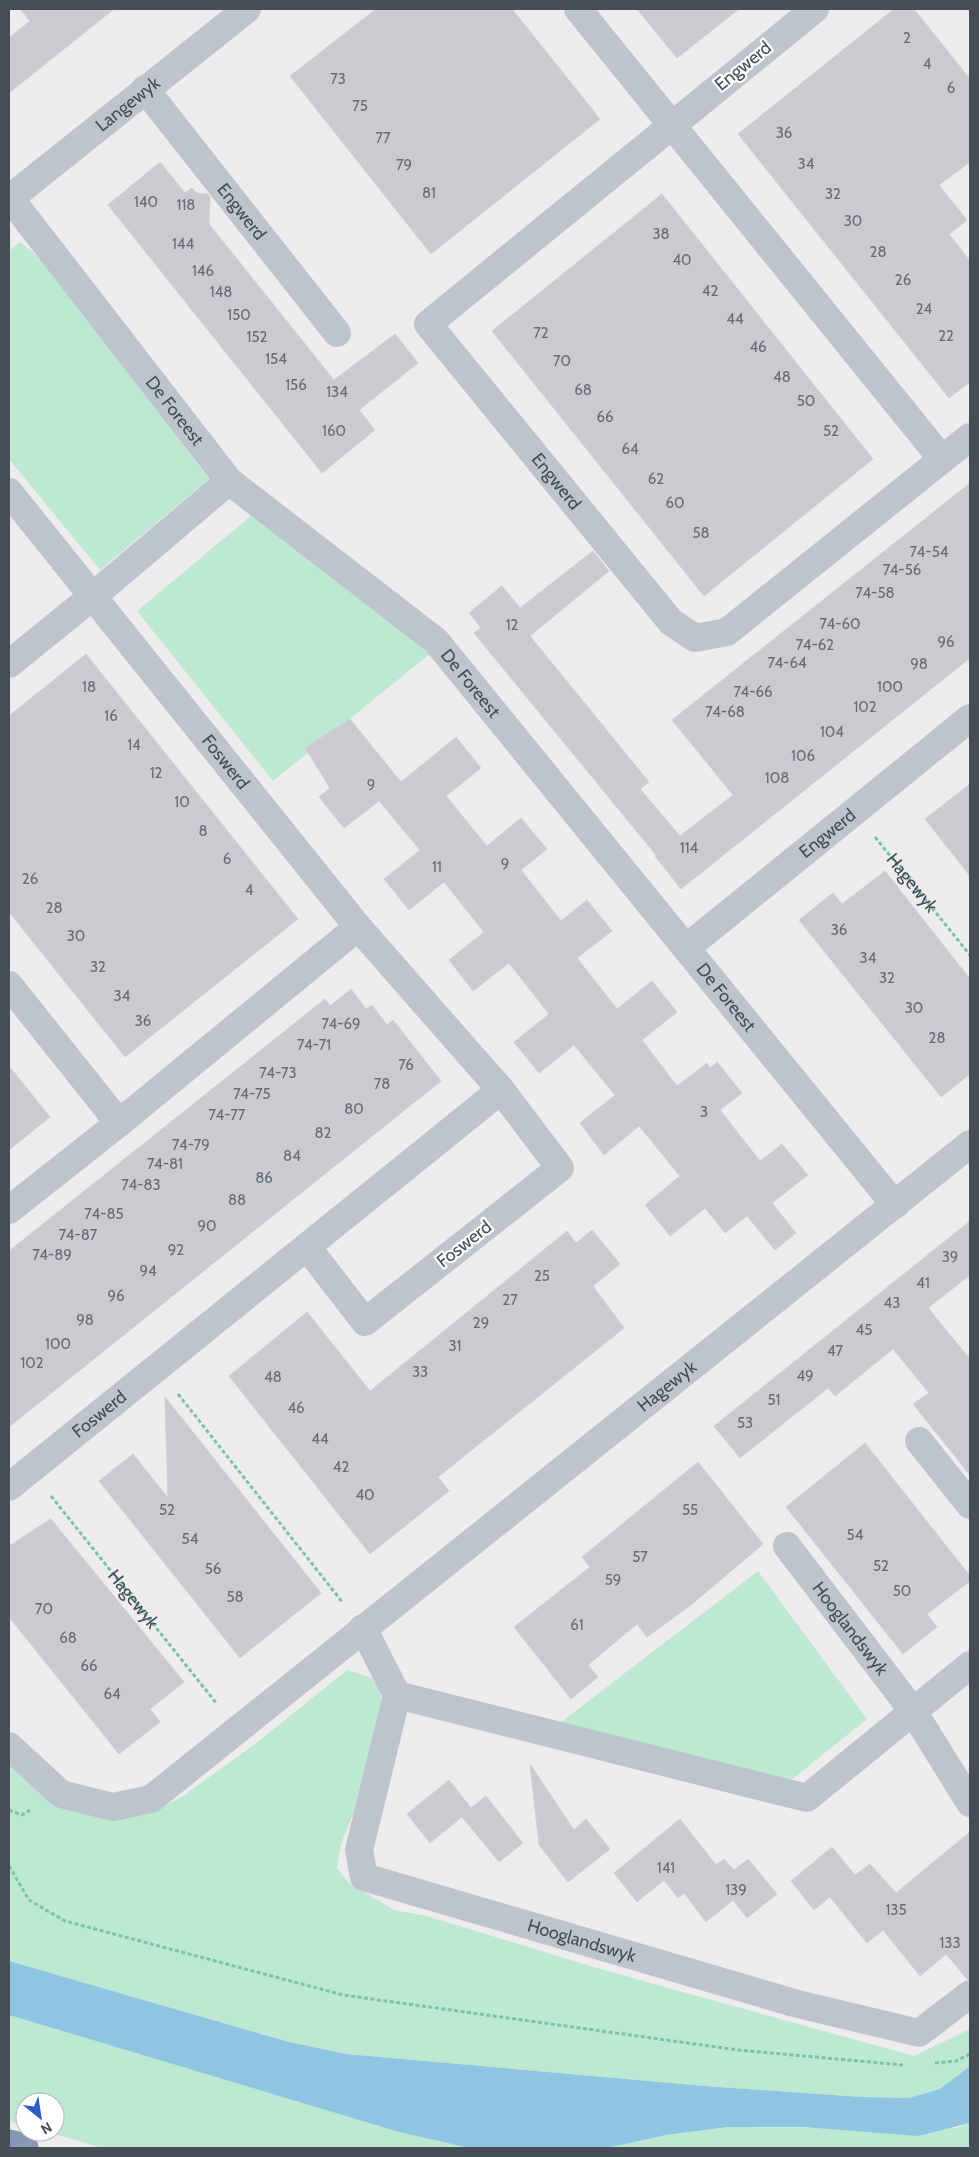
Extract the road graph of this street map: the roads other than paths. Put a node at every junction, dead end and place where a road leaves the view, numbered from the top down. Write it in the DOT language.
graph roads {
  1 [pos="247,9"];
  2 [pos="578,9"];
  3 [pos="815,9"];
  4 [pos="145,89"];
  5 [pos="672,124"];
  6 [pos="9,198"];
  7 [pos="337,333"];
  8 [pos="970,437"];
  9 [pos="942,459"];
  10 [pos="229,481"];
  11 [pos="9,492"];
  12 [pos="93,596"];
  13 [pos="9,664"];
  14 [pos="970,718"];
  15 [pos="358,927"];
  16 [pos="686,948"];
  17 [pos="9,985"];
  18 [pos="501,1090"];
  19 [pos="118,1123"];
  20 [pos="970,1144"];
  21 [pos="894,1206"];
  22 [pos="9,1210"];
  23 [pos="307,1247"];
  24 [pos="919,1442"];
  25 [pos="9,1487"];
  26 [pos="970,1506"];
  27 [pos="787,1546"];
  28 [pos="362,1628"];
  29 [pos="970,1665"];
  30 [pos="397,1696"];
  31 [pos="913,1711"];
  32 [pos="9,1746"];
  33 [pos="970,1803"];
  34 [pos="970,1994"];
  35 [pos="9,2144"];
  36 [pos="24,2148"];
  1 -- 4 [label="street, Langewyk"];
  2 -- 5 [label="street"];
  3 -- 5 [label="street, Engwerd"];
  4 -- 6 [label="street, Langewyk"];
  4 -- 7 [label="street, Engwerd"];
  5 -- 9 [label="street"];
  5 -- 9 [label="street, Engwerd"];
  6 -- 10 [label="street, De Foreest"];
  8 -- 9 [label="street, Engwerd"];
  10 -- 12 [label="street"];
  10 -- 16 [label="street, De Foreest"];
  11 -- 12 [label="street, Foswerd"];
  12 -- 13 [label="street"];
  12 -- 15 [label="street, Foswerd"];
  14 -- 16 [label="street, Engwerd"];
  15 -- 18 [label="street, Foswerd"];
  15 -- 19 [label="street"];
  16 -- 21 [label="street, De Foreest"];
  17 -- 19 [label="street"];
  18 -- 23 [label="street, Foswerd"];
  18 -- 23 [label="street, Foswerd"];
  19 -- 22 [label="street"];
  20 -- 21 [label="street, Hagewyk"];
  21 -- 28 [label="street, Hagewyk"];
  23 -- 25 [label="street, Foswerd"];
  24 -- 26 [label="street"];
  27 -- 31 [label="street, Hooglandswyk"];
  28 -- 30 [label="street"];
  28 -- 32 [label="street, Hagewyk"];
  29 -- 31 [label="street"];
  30 -- 31 [label="street"];
  30 -- 34 [label="street, Hooglandswyk"];
  31 -- 33 [label="street, Hooglandswyk"];
  35 -- 36 [label="highway"];
}
